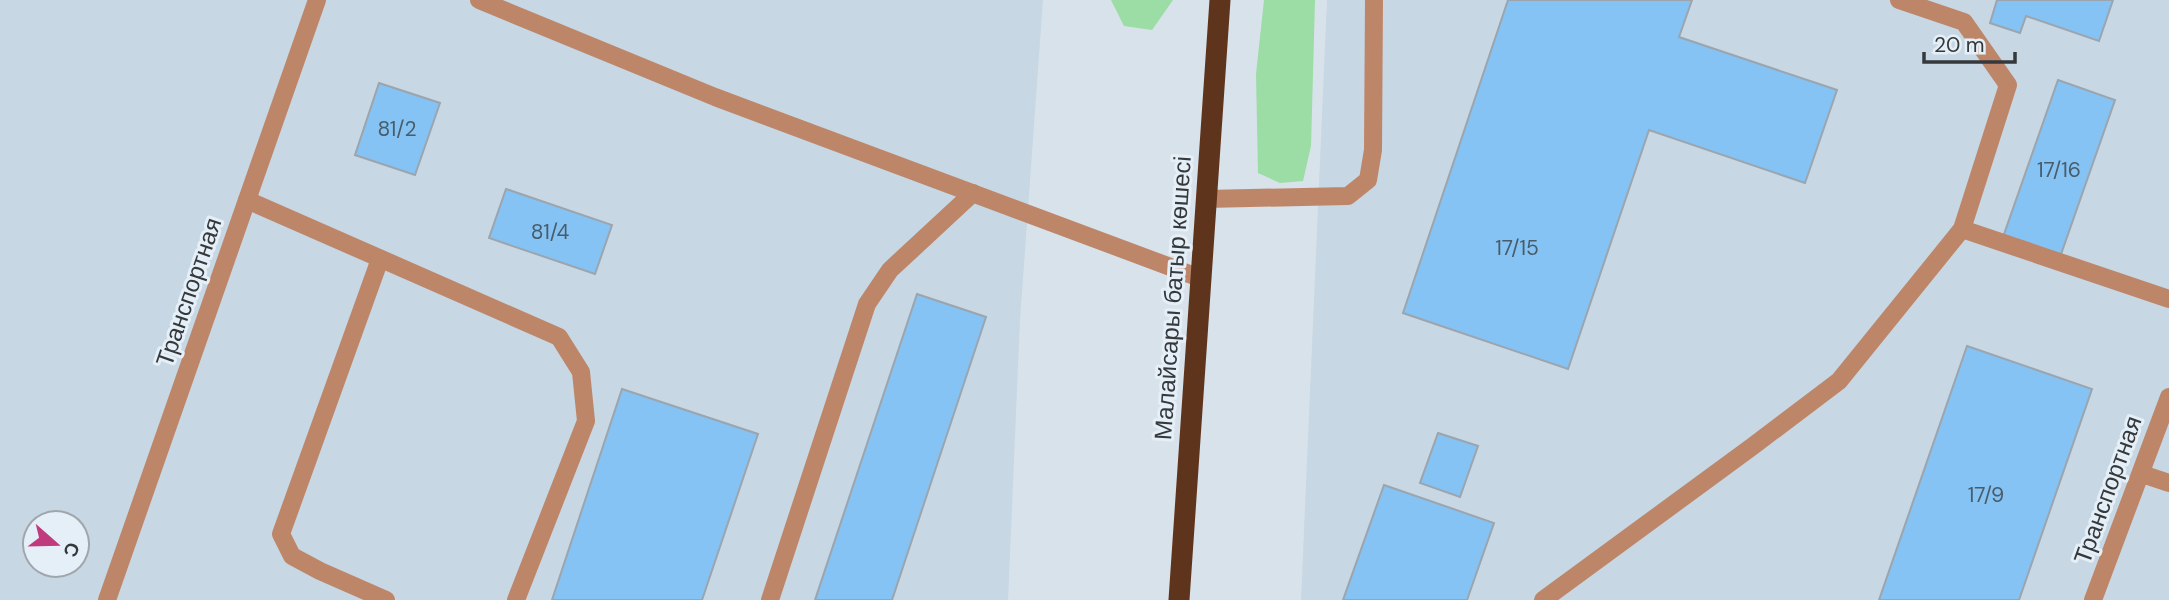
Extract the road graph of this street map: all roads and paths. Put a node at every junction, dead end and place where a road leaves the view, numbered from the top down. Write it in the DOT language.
graph roads {
  1 [pos="317,0"];
  2 [pos="479,0"];
  3 [pos="1220,0"];
  4 [pos="1374,0"];
  5 [pos="1899,0"];
  6 [pos="973,193"];
  7 [pos="1206,199"];
  8 [pos="247,200"];
  9 [pos="1962,229"];
  10 [pos="380,259"];
  11 [pos="1200,278"];
  12 [pos="2169,299"];
  13 [pos="2169,397"];
  14 [pos="2142,474"];
  15 [pos="2169,483"];
  16 [pos="107,600"];
  17 [pos="386,600"];
  18 [pos="516,600"];
  19 [pos="770,600"];
  20 [pos="1179,600"];
  21 [pos="1543,600"];
  22 [pos="2093,600"];
  1 -- 8 [label="street, Транспортная"];
  2 -- 6 [label="street"];
  3 -- 7 [label="highway, Малайсары батыр көшесі"];
  4 -- 7 [label="street"];
  5 -- 9 [label="street"];
  6 -- 11 [label="street"];
  6 -- 19 [label="street"];
  7 -- 11 [label="highway, Малайсары батыр көшесі"];
  8 -- 10 [label="street"];
  8 -- 16 [label="street, Транспортная"];
  9 -- 12 [label="street"];
  9 -- 21 [label="street"];
  10 -- 17 [label="street"];
  10 -- 18 [label="street"];
  11 -- 20 [label="highway, Малайсары батыр көшесі"];
  13 -- 14 [label="street, Транспортная"];
  14 -- 15 [label="street"];
  14 -- 22 [label="street, Транспортная"];
}
